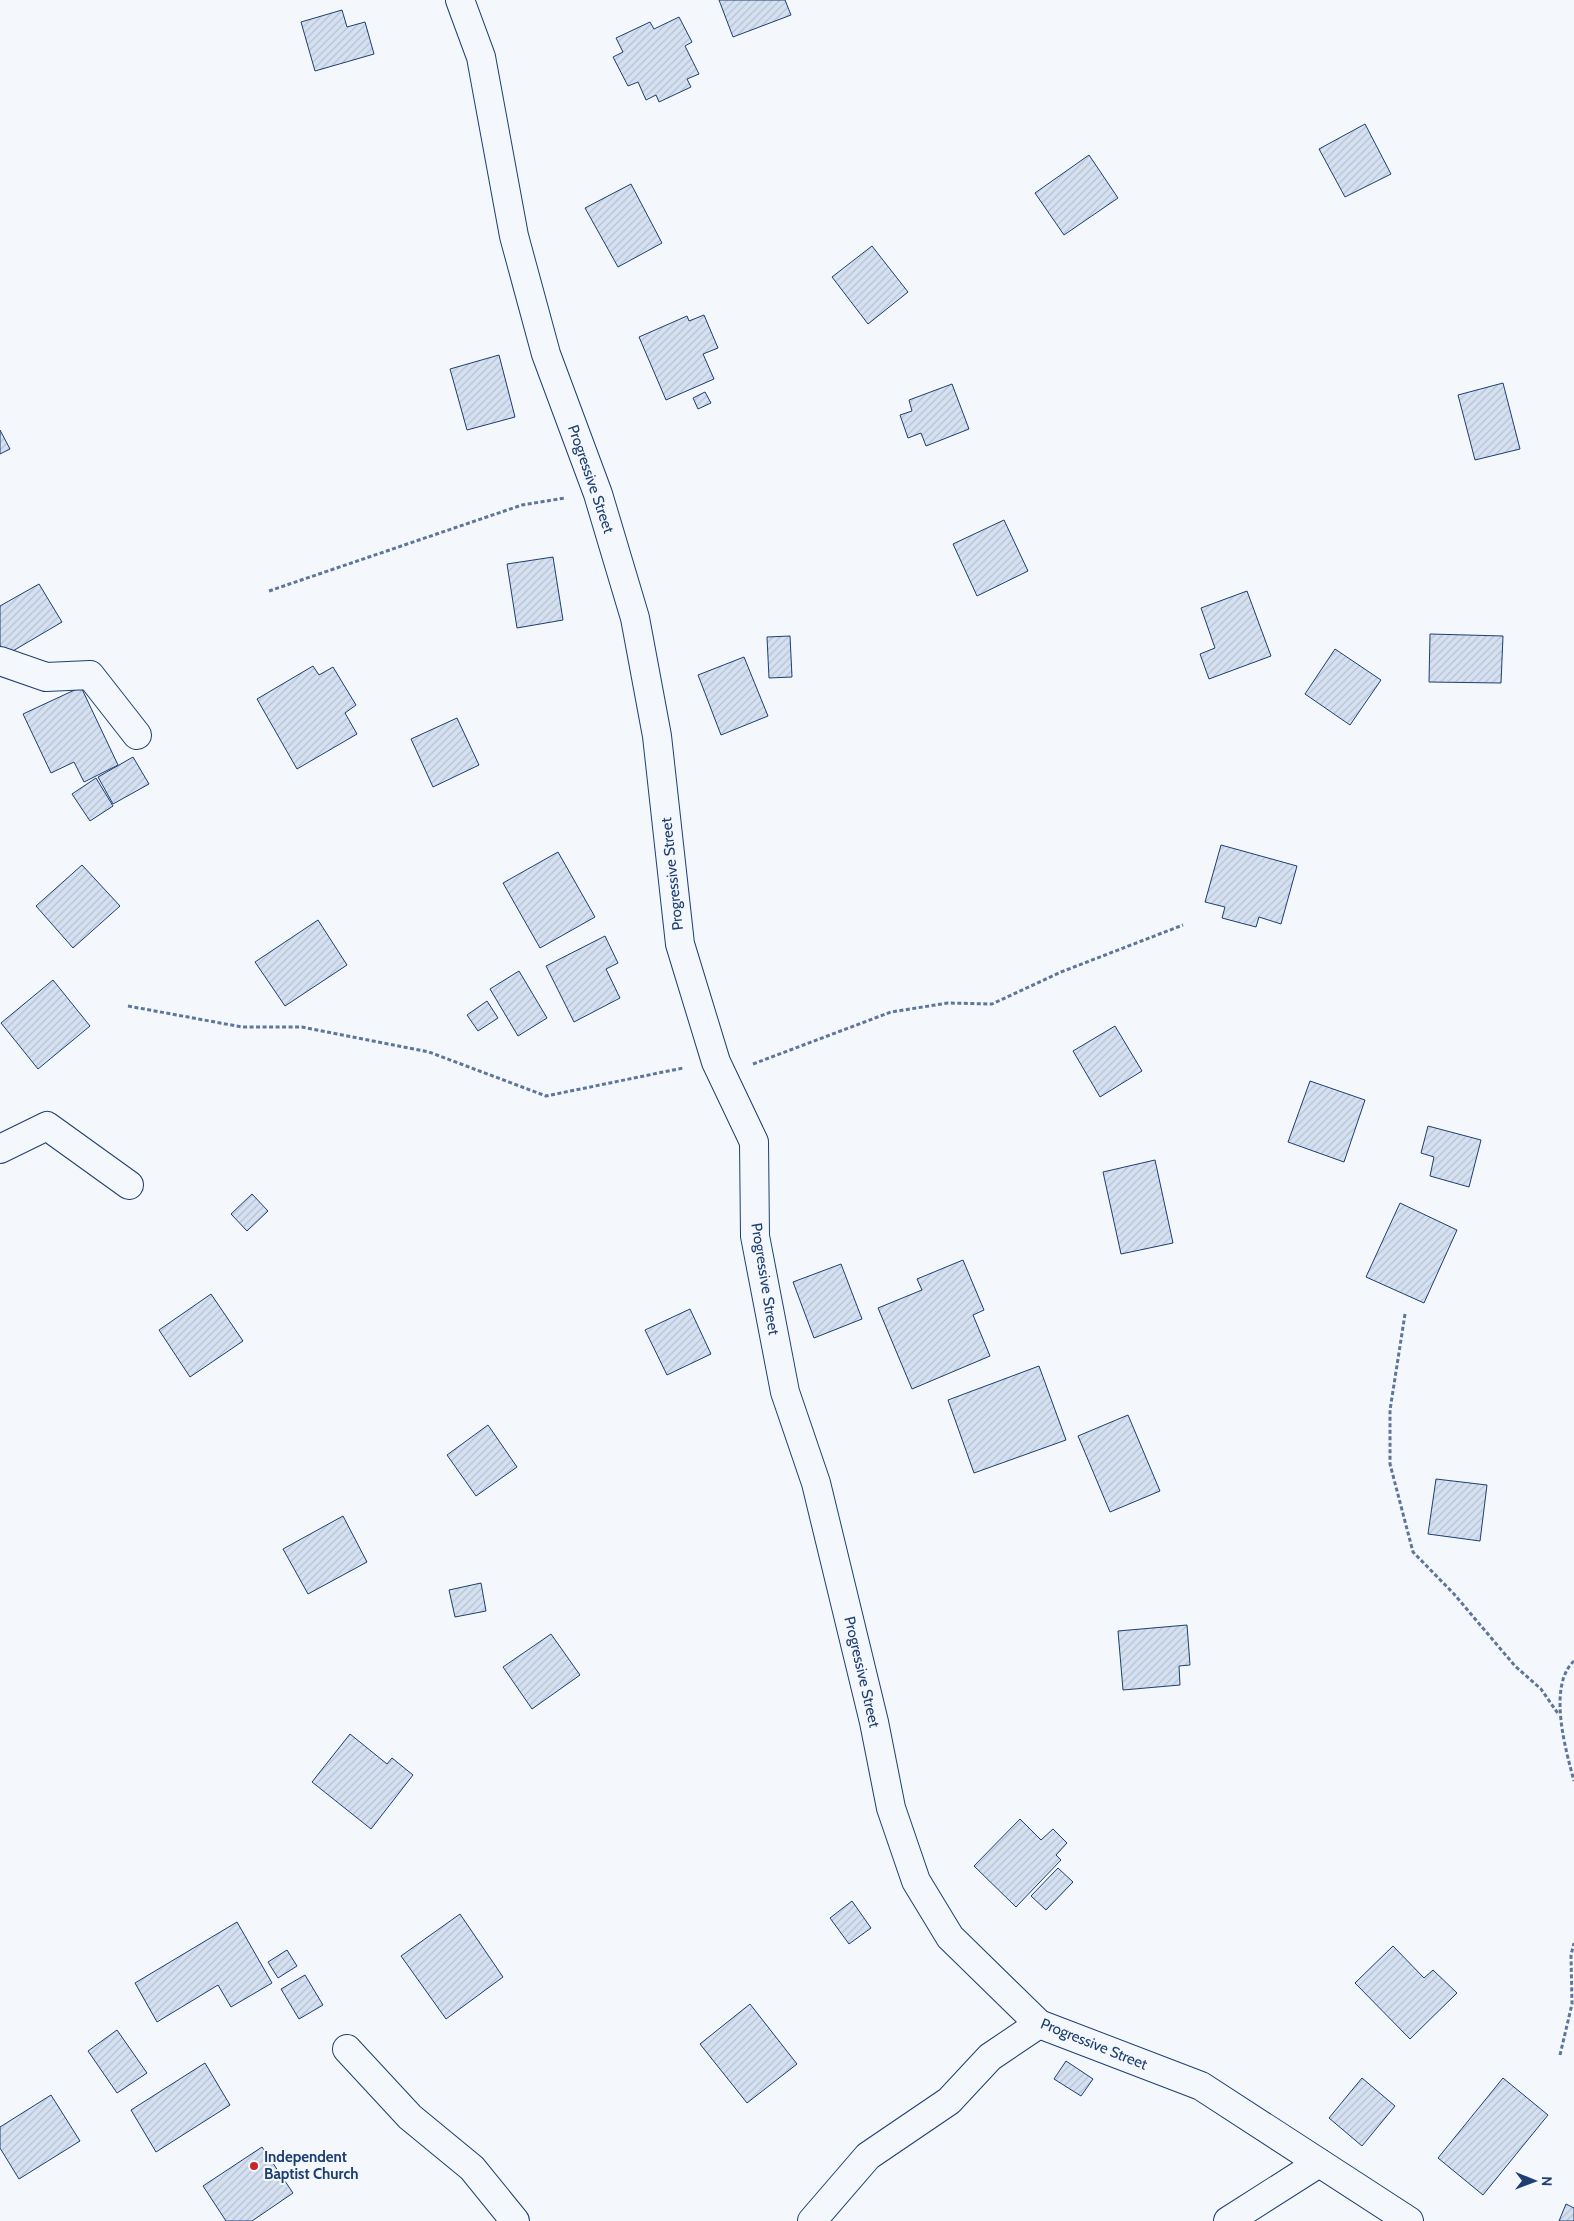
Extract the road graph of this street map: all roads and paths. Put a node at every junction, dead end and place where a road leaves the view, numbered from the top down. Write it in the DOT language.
graph roads {
  1 [pos="460,0"];
  2 [pos="598,494"];
  3 [pos="268,591"];
  4 [pos="0,661"];
  5 [pos="137,735"];
  6 [pos="1183,925"];
  7 [pos="128,1006"];
  8 [pos="719,1068"];
  9 [pos="0,1149"];
  10 [pos="130,1185"];
  11 [pos="1404,1314"];
  12 [pos="1574,1661"];
  13 [pos="1560,1715"];
  14 [pos="1574,1781"];
  15 [pos="1574,1943"];
  16 [pos="1039,2024"];
  17 [pos="347,2049"];
  18 [pos="1560,2055"];
  19 [pos="1319,2163"];
  20 [pos="515,2221"];
  21 [pos="812,2221"];
  22 [pos="1228,2221"];
  23 [pos="1409,2221"];
  1 -- 2 [label="street, Progressive Street"];
  2 -- 3 [label="path"];
  2 -- 8 [label="street, Progressive Street"];
  4 -- 5 [label="street"];
  6 -- 8 [label="path"];
  7 -- 8 [label="path"];
  8 -- 16 [label="street, Progressive Street"];
  9 -- 10 [label="street"];
  11 -- 13 [label="path"];
  12 -- 13 [label="path"];
  13 -- 14 [label="path"];
  15 -- 18 [label="path"];
  16 -- 19 [label="street, Progressive Street"];
  16 -- 21 [label="street"];
  17 -- 20 [label="street"];
  19 -- 22 [label="street"];
  19 -- 23 [label="street, Progressive Street"];
}
